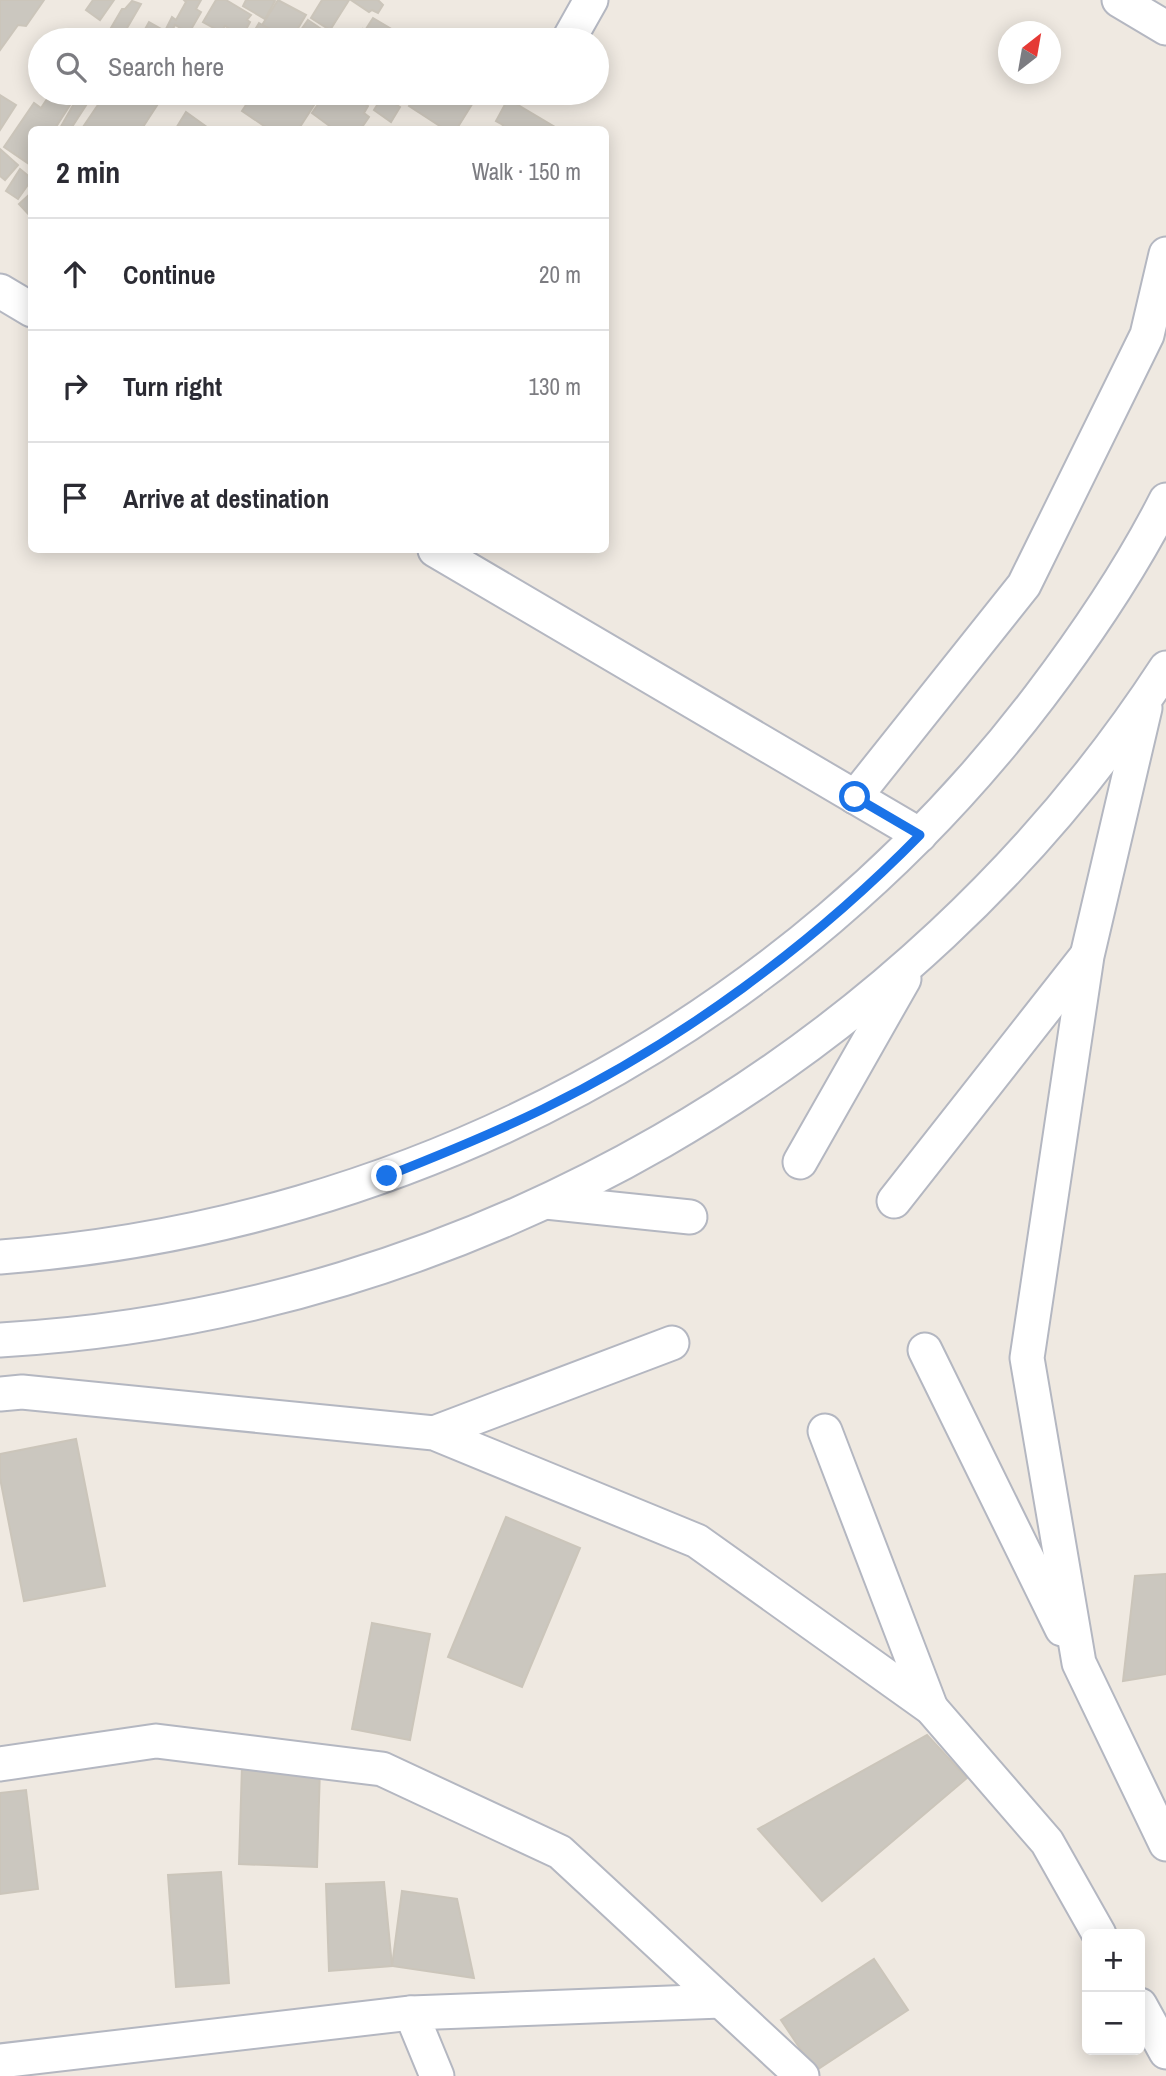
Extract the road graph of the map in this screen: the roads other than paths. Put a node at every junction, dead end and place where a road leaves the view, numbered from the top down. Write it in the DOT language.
graph roads {
  1 [pos="591,0"];
  2 [pos="1119,0"];
  3 [pos="575,28"];
  4 [pos="1166,28"];
  5 [pos="1166,254"];
  6 [pos="0,291"];
  7 [pos="28,308"];
  8 [pos="1166,500"];
  9 [pos="440,553"];
  10 [pos="1166,668"];
  11 [pos="1148,695"];
  12 [pos="855,797"];
  13 [pos="920,835"];
  14 [pos="1087,956"];
  15 [pos="915,959"];
  16 [pos="800,1163"];
  17 [pos="894,1201"];
  18 [pos="546,1202"];
  19 [pos="691,1217"];
  20 [pos="0,1257"];
  21 [pos="0,1340"];
  22 [pos="672,1343"];
  23 [pos="925,1350"];
  24 [pos="0,1394"];
  25 [pos="825,1432"];
  26 [pos="434,1433"];
  27 [pos="1079,1662"];
  28 [pos="931,1708"];
  29 [pos="0,1764"];
  30 [pos="1166,1844"];
  31 [pos="1096,1929"];
  32 [pos="721,2001"];
  33 [pos="411,2013"];
  34 [pos="1145,2015"];
  35 [pos="1166,2052"];
  36 [pos="0,2061"];
  37 [pos="437,2076"];
  38 [pos="802,2076"];
  1 -- 3 [label="street"];
  2 -- 4 [label="street"];
  5 -- 12 [label="street"];
  6 -- 7 [label="street"];
  8 -- 13 [label="street"];
  9 -- 12 [label="street"];
  10 -- 11 [label="street"];
  11 -- 14 [label="street"];
  11 -- 15 [label="street"];
  12 -- 13 [label="street"];
  13 -- 20 [label="street"];
  14 -- 17 [label="street"];
  14 -- 27 [label="street"];
  15 -- 16 [label="street"];
  15 -- 18 [label="street"];
  18 -- 19 [label="street"];
  18 -- 21 [label="street"];
  22 -- 26 [label="street"];
  23 -- 27 [label="street"];
  24 -- 26 [label="street"];
  25 -- 28 [label="street"];
  26 -- 28 [label="street"];
  27 -- 30 [label="street"];
  28 -- 31 [label="street"];
  29 -- 32 [label="street"];
  32 -- 33 [label="street"];
  32 -- 38 [label="street"];
  33 -- 36 [label="street"];
  33 -- 37 [label="street"];
  34 -- 35 [label="street"];
}
